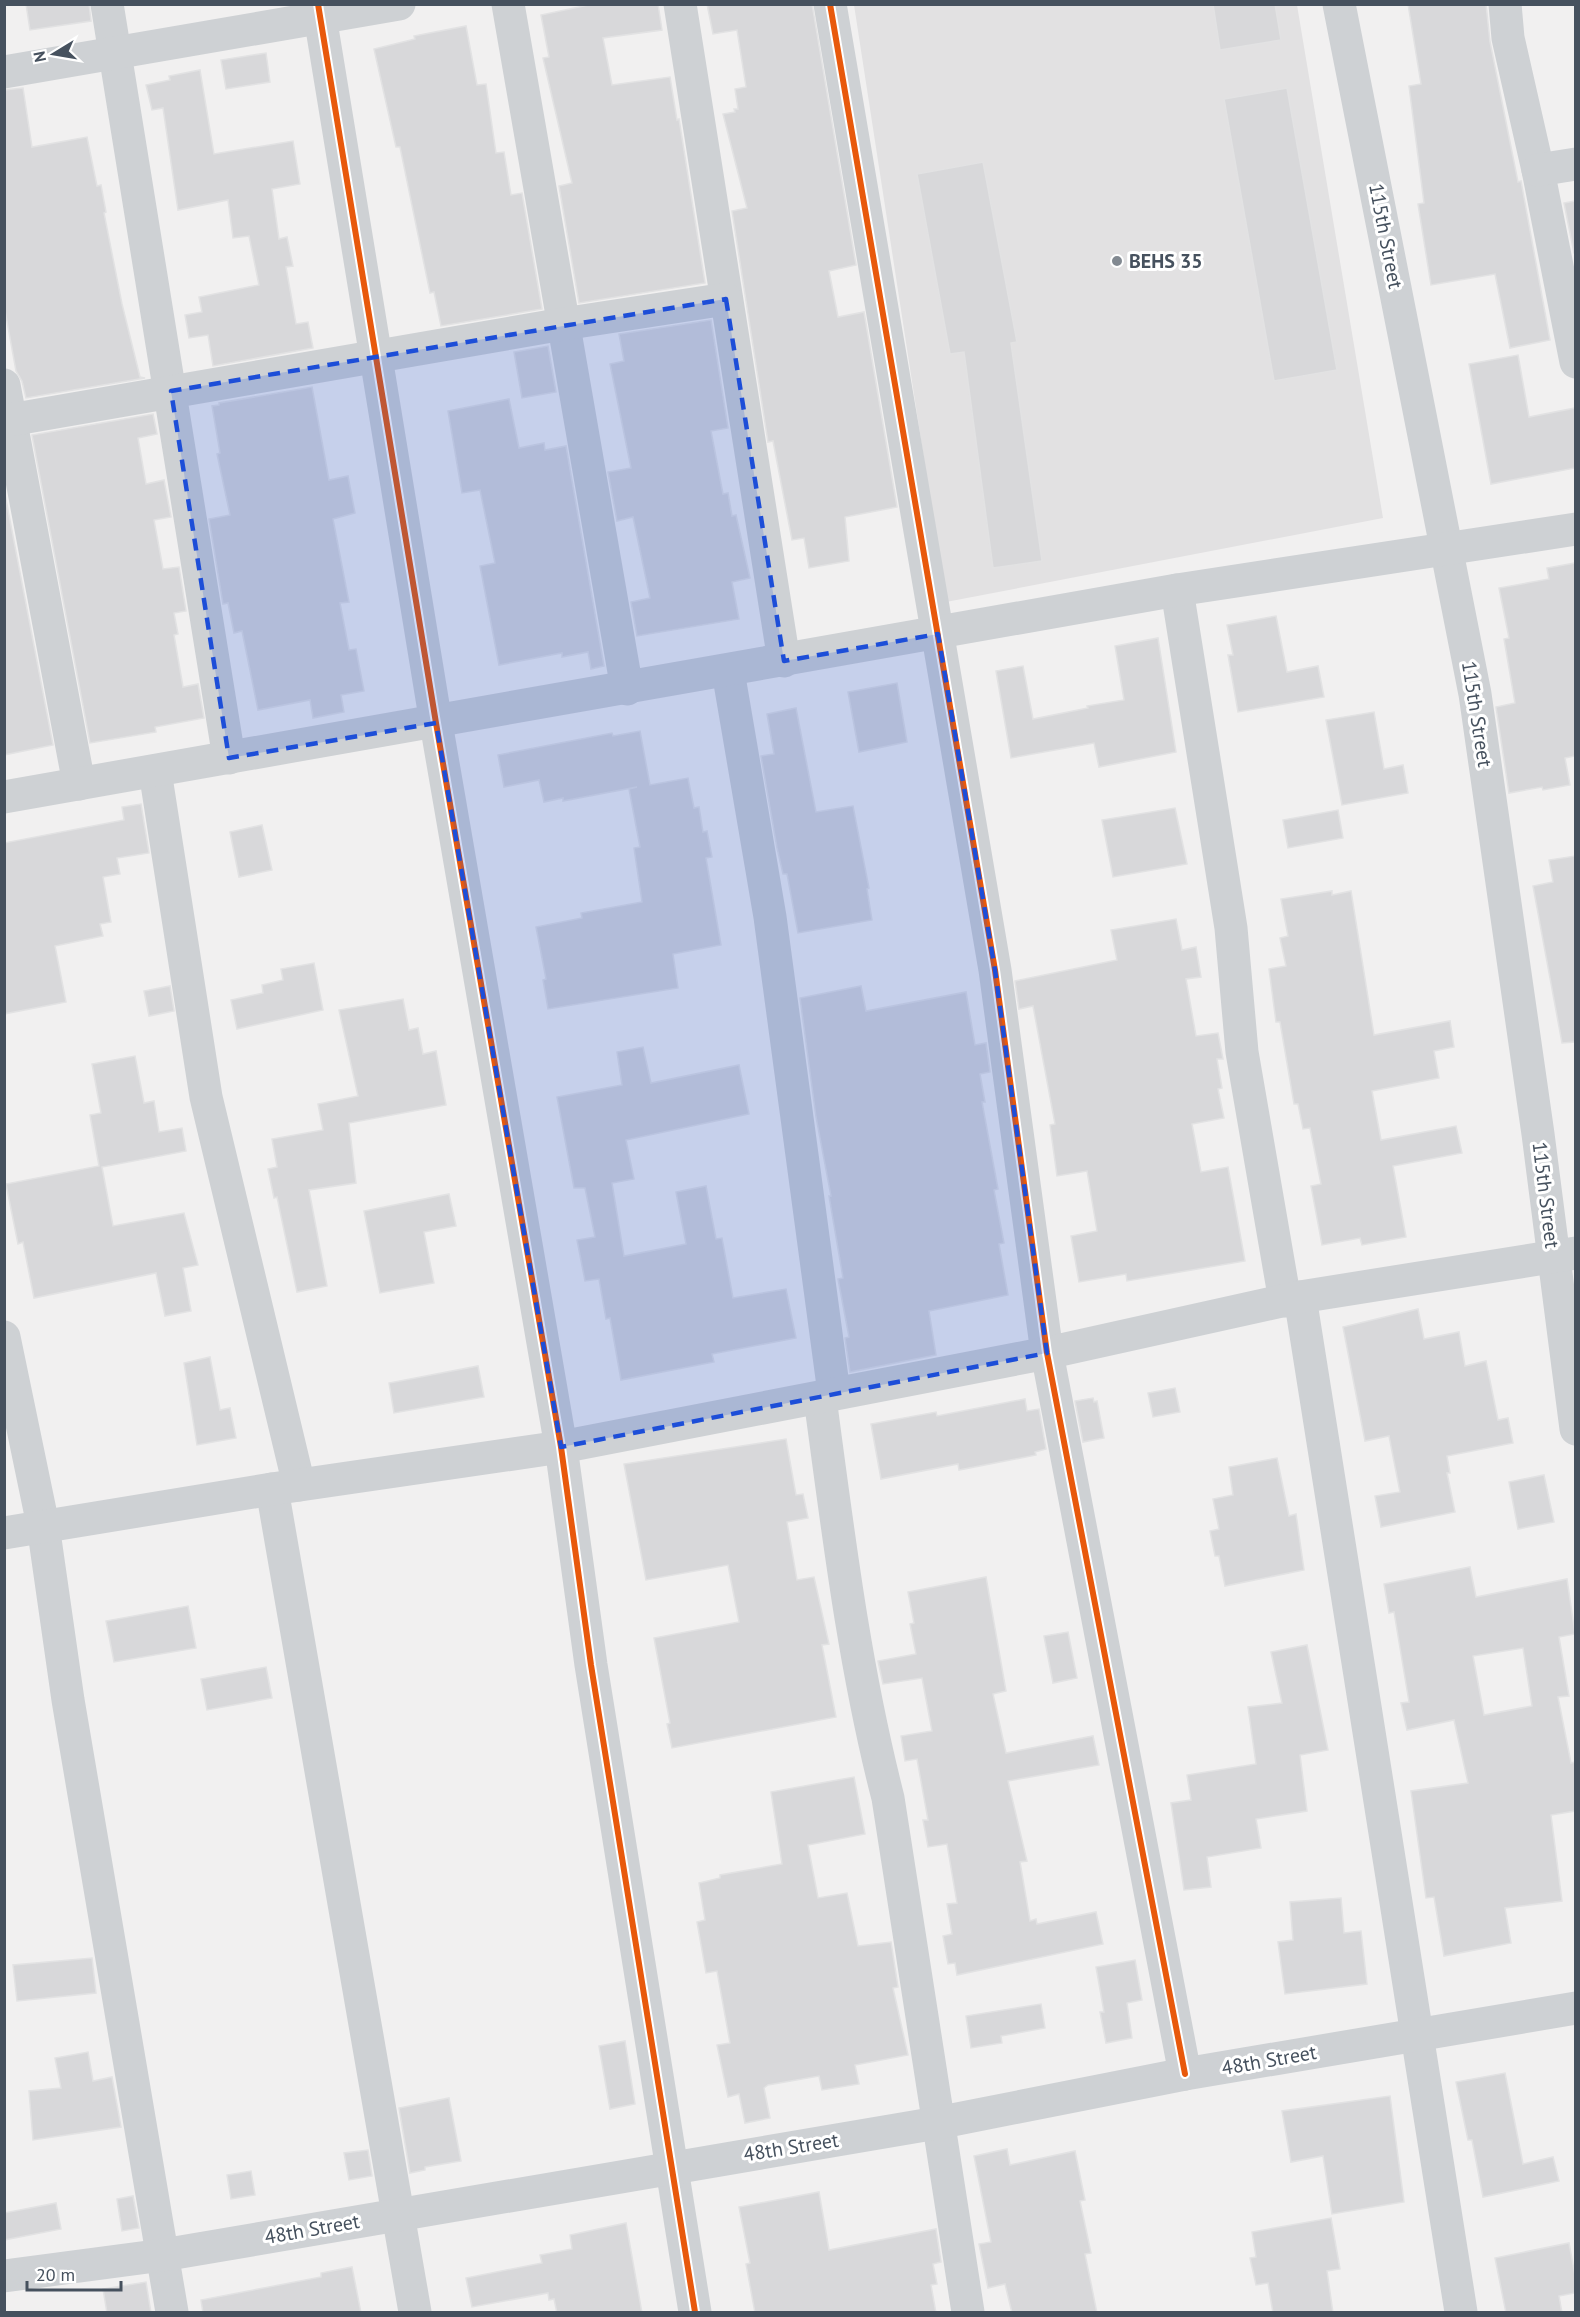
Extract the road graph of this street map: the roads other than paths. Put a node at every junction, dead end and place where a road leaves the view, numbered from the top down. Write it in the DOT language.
graph roads {
  1 [pos="107,4"];
  2 [pos="399,4"];
  3 [pos="508,4"];
  4 [pos="680,4"];
  5 [pos="830,4"];
  6 [pos="1340,4"];
  7 [pos="1504,4"];
  8 [pos="319,11"];
  9 [pos="116,53"];
  10 [pos="4,72"];
  11 [pos="1575,164"];
  12 [pos="1538,170"];
  13 [pos="726,299"];
  14 [pos="563,324"];
  15 [pos="376,358"];
  16 [pos="1575,362"];
  17 [pos="4,385"];
  18 [pos="171,391"];
  19 [pos="8,421"];
  20 [pos="1575,529"];
  21 [pos="1448,547"];
  22 [pos="1177,590"];
  23 [pos="938,634"];
  24 [pos="784,661"];
  25 [pos="728,671"];
  26 [pos="627,689"];
  27 [pos="436,723"];
  28 [pos="229,758"];
  29 [pos="155,771"];
  30 [pos="79,784"];
  31 [pos="4,797"];
  32 [pos="1565,1255"];
  33 [pos="1292,1299"];
  34 [pos="4,1337"];
  35 [pos="1047,1353"];
  36 [pos="827,1395"];
  37 [pos="1575,1429"];
  38 [pos="561,1447"];
  39 [pos="285,1487"];
  40 [pos="43,1525"];
  41 [pos="4,1533"];
  42 [pos="1575,2008"];
  43 [pos="1415,2034"];
  44 [pos="1185,2074"];
  45 [pos="937,2123"];
  46 [pos="671,2166"];
  47 [pos="397,2215"];
  48 [pos="163,2255"];
  49 [pos="4,2276"];
  50 [pos="172,2313"];
  51 [pos="415,2313"];
  52 [pos="695,2313"];
  53 [pos="968,2313"];
  54 [pos="1461,2313"];
  1 -- 9 [label="street"];
  2 -- 8 [label="street"];
  3 -- 14 [label="street"];
  4 -- 13 [label="street"];
  5 -- 23 [label="street"];
  6 -- 21 [label="street, 115th Street"];
  7 -- 12 [label="street"];
  8 -- 9 [label="street"];
  8 -- 15 [label="street"];
  9 -- 10 [label="street"];
  9 -- 18 [label="street"];
  11 -- 12 [label="street"];
  12 -- 16 [label="street"];
  13 -- 14 [label="street"];
  13 -- 24 [label="street"];
  14 -- 15 [label="street"];
  14 -- 26 [label="street"];
  15 -- 18 [label="street"];
  15 -- 27 [label="street"];
  17 -- 19 [label="street"];
  18 -- 19 [label="street"];
  18 -- 28 [label="street"];
  19 -- 30 [label="street"];
  20 -- 21 [label="street"];
  21 -- 22 [label="street"];
  21 -- 32 [label="street, 115th Street"];
  22 -- 23 [label="street"];
  22 -- 33 [label="street"];
  23 -- 24 [label="street"];
  23 -- 35 [label="street"];
  24 -- 25 [label="street"];
  25 -- 26 [label="street"];
  25 -- 36 [label="street"];
  26 -- 27 [label="street"];
  27 -- 28 [label="street"];
  27 -- 38 [label="street"];
  28 -- 29 [label="street"];
  29 -- 30 [label="street"];
  29 -- 39 [label="street"];
  30 -- 31 [label="street"];
  32 -- 33 [label="street"];
  32 -- 37 [label="street, 115th Street"];
  33 -- 35 [label="street"];
  33 -- 43 [label="street"];
  34 -- 40 [label="street"];
  35 -- 36 [label="street"];
  35 -- 44 [label="street"];
  36 -- 38 [label="street"];
  36 -- 45 [label="street"];
  38 -- 39 [label="street"];
  38 -- 46 [label="street"];
  39 -- 40 [label="street"];
  39 -- 47 [label="street"];
  40 -- 41 [label="street"];
  40 -- 48 [label="street"];
  42 -- 43 [label="street, 48th Street"];
  43 -- 44 [label="street, 48th Street"];
  43 -- 54 [label="street"];
  44 -- 45 [label="street, 48th Street"];
  45 -- 46 [label="street, 48th Street"];
  45 -- 53 [label="street"];
  46 -- 47 [label="street, 48th Street"];
  46 -- 52 [label="street"];
  47 -- 48 [label="street, 48th Street"];
  47 -- 51 [label="street"];
  48 -- 49 [label="street, 48th Street"];
  48 -- 50 [label="street"];
}
